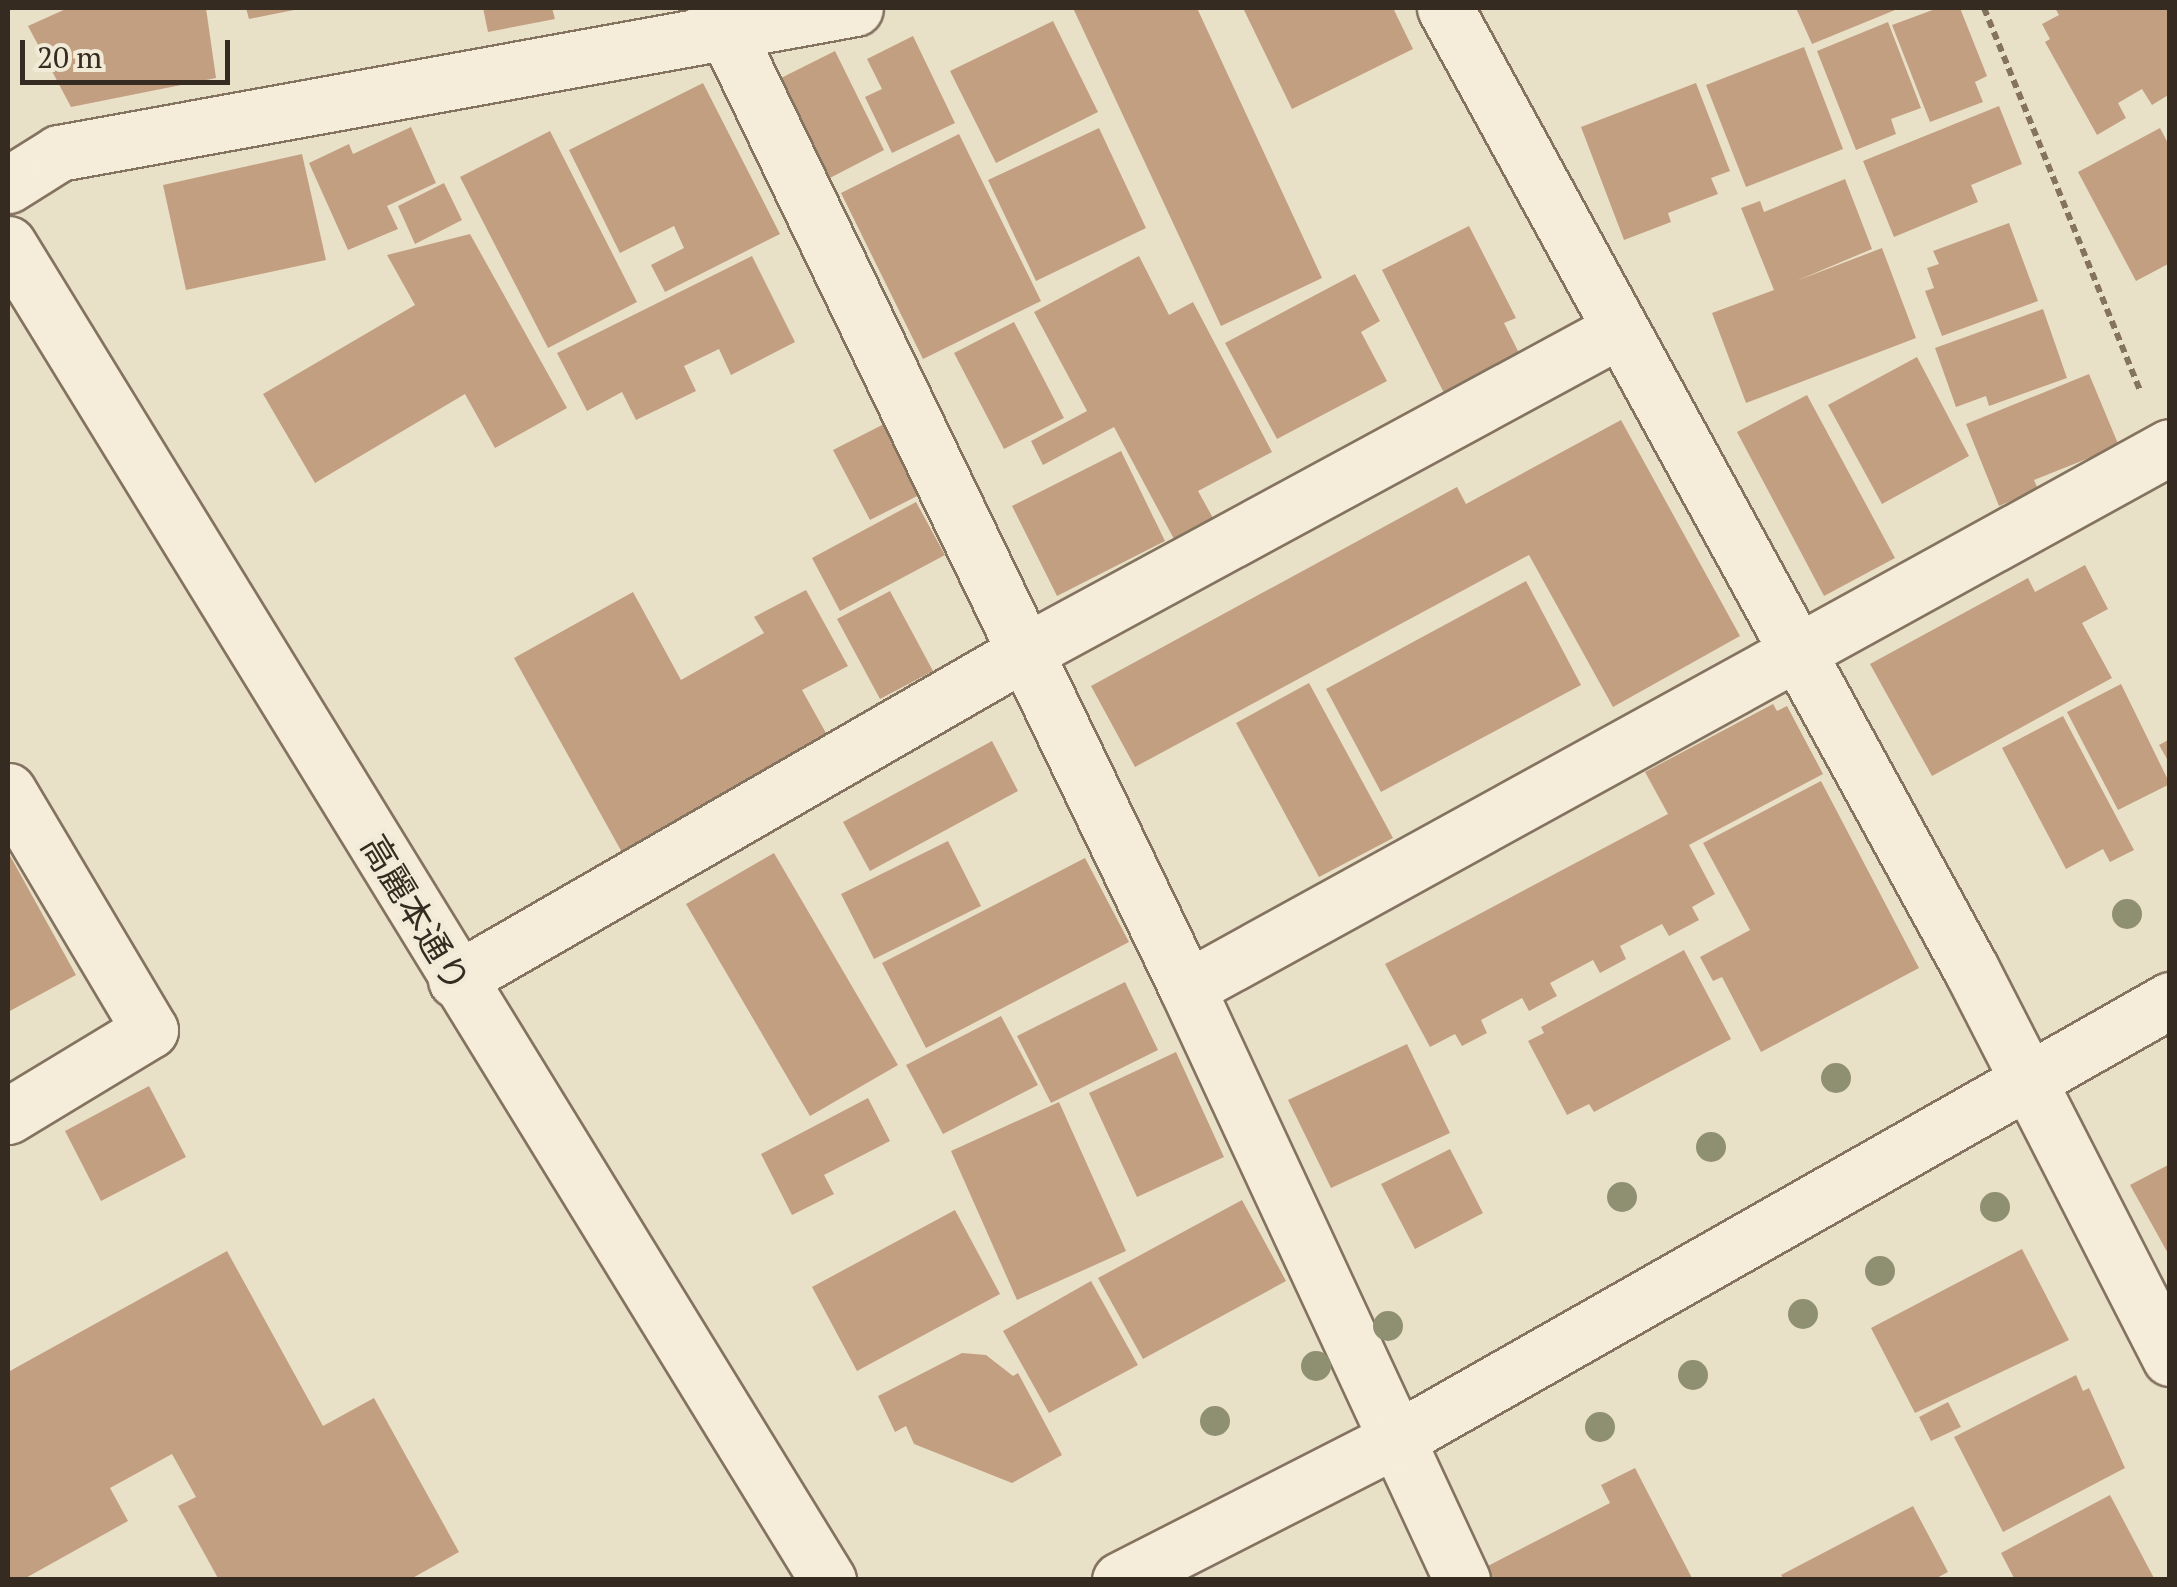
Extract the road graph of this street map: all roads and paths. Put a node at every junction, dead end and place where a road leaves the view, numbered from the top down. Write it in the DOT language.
graph roads {
  1 [pos="855,8"];
  2 [pos="1445,8"];
  3 [pos="1984,8"];
  4 [pos="720,18"];
  5 [pos="8,184"];
  6 [pos="8,244"];
  7 [pos="1619,330"];
  8 [pos="2167,448"];
  9 [pos="1026,652"];
  10 [pos="1800,654"];
  11 [pos="8,791"];
  12 [pos="456,980"];
  13 [pos="1187,988"];
  14 [pos="2170,1000"];
  15 [pos="2028,1081"];
  16 [pos="8,1116"];
  17 [pos="2170,1358"];
  18 [pos="1396,1439"];
  19 [pos="828,1580"];
  20 [pos="1120,1580"];
  21 [pos="1462,1580"];
  1 -- 4 [label="street"];
  2 -- 7 [label="street"];
  3 -- 8 [label="path"];
  4 -- 5 [label="street"];
  4 -- 9 [label="street"];
  6 -- 12 [label="street, 高麗本通り"];
  7 -- 9 [label="street"];
  7 -- 10 [label="street"];
  8 -- 10 [label="street"];
  9 -- 12 [label="street"];
  9 -- 13 [label="street"];
  10 -- 13 [label="street"];
  10 -- 15 [label="street"];
  11 -- 16 [label="street"];
  12 -- 19 [label="street, 高麗本通り"];
  13 -- 18 [label="street"];
  14 -- 15 [label="street"];
  15 -- 17 [label="street"];
  15 -- 18 [label="street"];
  18 -- 20 [label="street"];
  18 -- 21 [label="street"];
}
